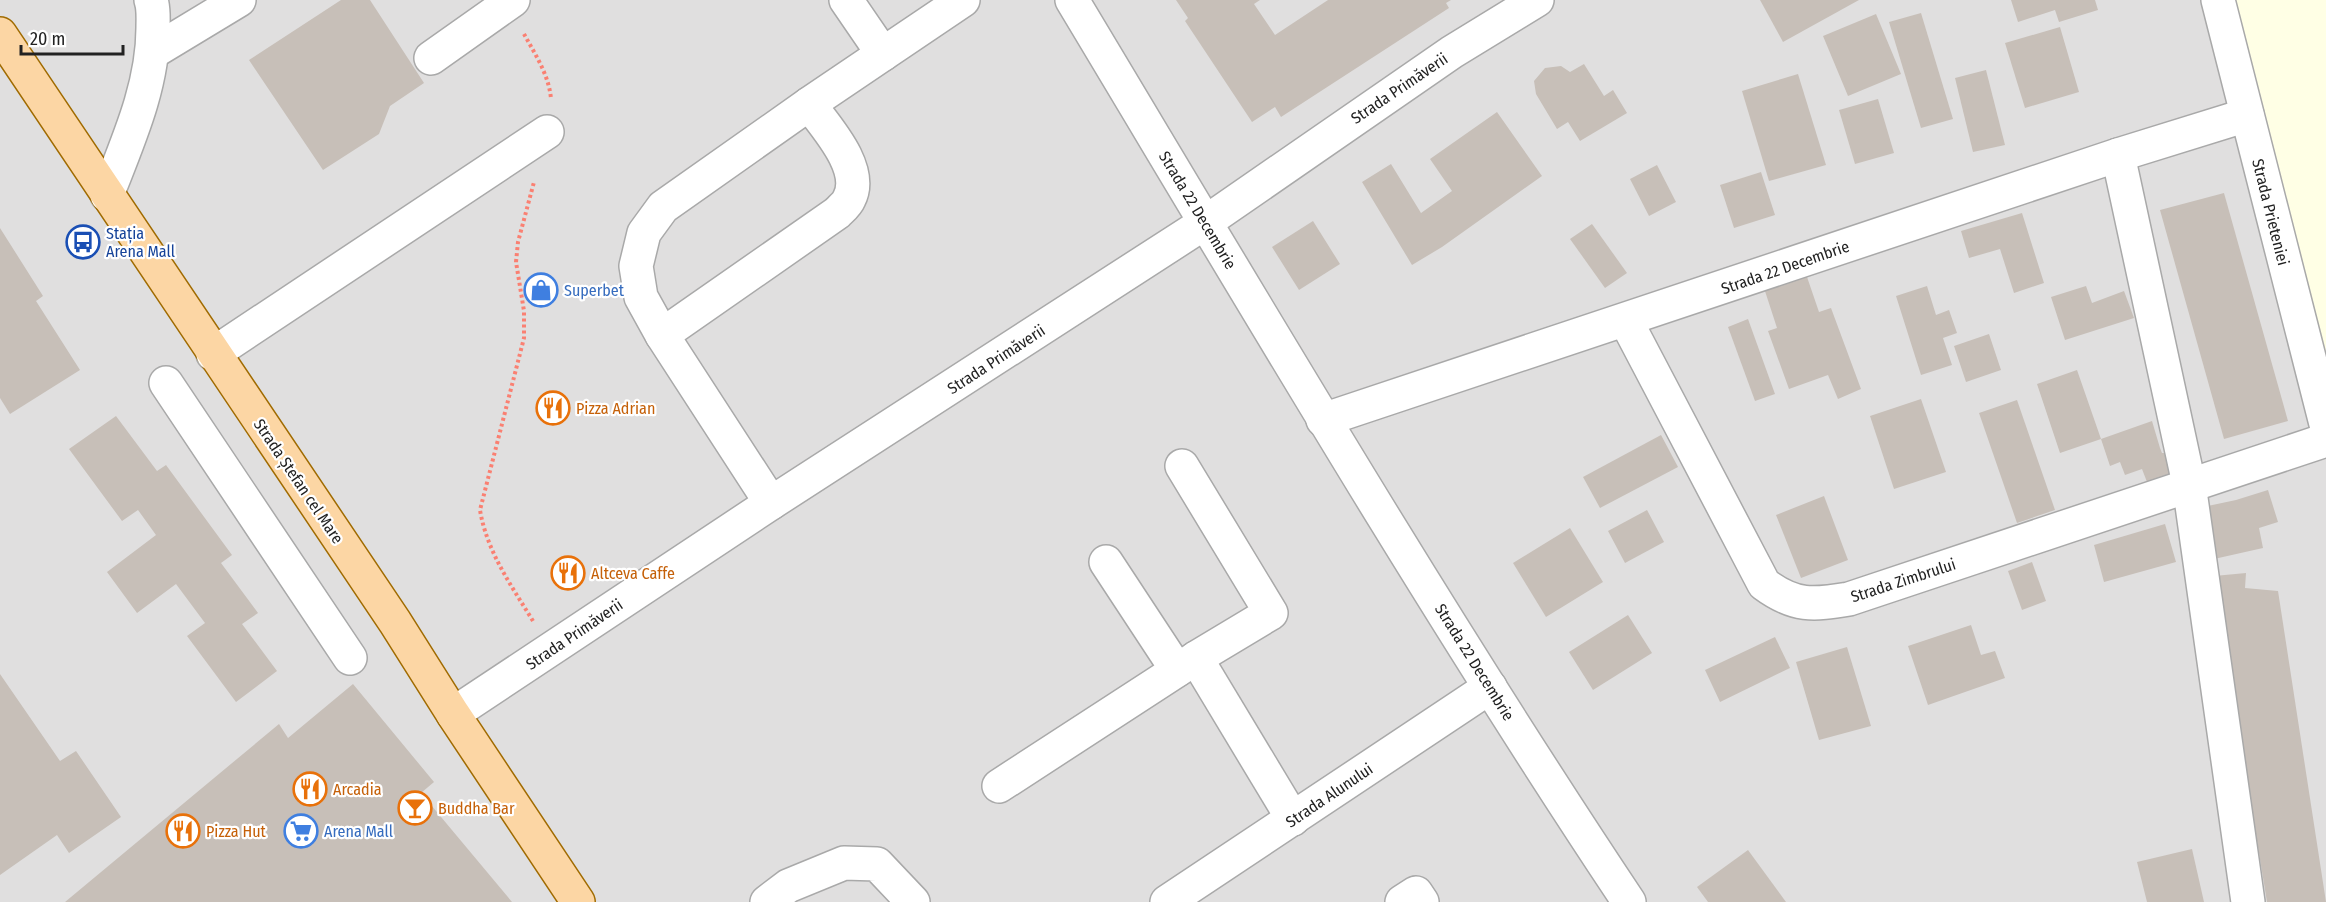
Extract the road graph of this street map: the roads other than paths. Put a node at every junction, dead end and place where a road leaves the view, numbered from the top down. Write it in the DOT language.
graph roads {
  1 [pos="151,0"];
  2 [pos="239,0"];
  3 [pos="846,0"];
  4 [pos="963,0"];
  5 [pos="1072,0"];
  6 [pos="1537,0"];
  7 [pos="2218,0"];
  8 [pos="511,2"];
  9 [pos="0,34"];
  10 [pos="153,52"];
  11 [pos="883,54"];
  12 [pos="431,58"];
  13 [pos="9,67"];
  14 [pos="809,104"];
  15 [pos="2247,116"];
  16 [pos="547,132"];
  17 [pos="2118,155"];
  18 [pos="107,195"];
  19 [pos="1206,222"];
  20 [pos="1626,321"];
  21 [pos="662,335"];
  22 [pos="213,354"];
  23 [pos="166,383"];
  24 [pos="1323,420"];
  25 [pos="2326,424"];
  26 [pos="2326,440"];
  27 [pos="1182,466"];
  28 [pos="2189,484"];
  29 [pos="771,503"];
  30 [pos="1106,562"];
  31 [pos="350,658"];
  32 [pos="1186,664"];
  33 [pos="1490,687"];
  34 [pos="453,714"];
  35 [pos="999,786"];
  36 [pos="1293,819"];
  37 [pos="578,902"];
  38 [pos="767,902"];
  39 [pos="913,902"];
  40 [pos="1167,902"];
  41 [pos="1402,902"];
  42 [pos="1422,902"];
  43 [pos="1629,902"];
  44 [pos="2248,902"];
  1 -- 10 [label="street"];
  2 -- 10 [label="street"];
  3 -- 11 [label="street"];
  4 -- 11 [label="street"];
  5 -- 19 [label="street, Strada 22 Decembrie"];
  6 -- 19 [label="street, Strada Primăverii"];
  7 -- 15 [label="street, Strada Prieteniei"];
  8 -- 12 [label="street"];
  9 -- 13 [label="main road, Strada Ștefan cel Mare"];
  10 -- 18 [label="street"];
  11 -- 14 [label="street"];
  13 -- 18 [label="main road, Strada Ștefan cel Mare"];
  14 -- 21 [label="street"];
  14 -- 21 [label="street"];
  15 -- 17 [label="street, Strada 22 Decembrie"];
  15 -- 25 [label="street, Strada Prieteniei"];
  16 -- 22 [label="street"];
  17 -- 20 [label="street, Strada 22 Decembrie"];
  17 -- 28 [label="street"];
  18 -- 22 [label="main road, Strada Ștefan cel Mare"];
  19 -- 24 [label="street, Strada 22 Decembrie"];
  19 -- 29 [label="street, Strada Primăverii"];
  20 -- 24 [label="street, Strada 22 Decembrie"];
  20 -- 28 [label="street, Strada Zimbrului"];
  21 -- 29 [label="street"];
  22 -- 34 [label="main road, Strada Ștefan cel Mare"];
  23 -- 31 [label="street"];
  24 -- 33 [label="street, Strada 22 Decembrie"];
  26 -- 28 [label="street, Strada Zimbrului"];
  27 -- 32 [label="street"];
  28 -- 44 [label="street"];
  29 -- 34 [label="street, Strada Primăverii"];
  30 -- 32 [label="street"];
  32 -- 35 [label="street"];
  32 -- 36 [label="street"];
  33 -- 36 [label="street, Strada Alunului"];
  33 -- 43 [label="street, Strada 22 Decembrie"];
  34 -- 37 [label="main road, Strada Ștefan cel Mare"];
  36 -- 40 [label="street, Strada Alunului"];
  38 -- 39 [label="street"];
  41 -- 42 [label="street"];
}
